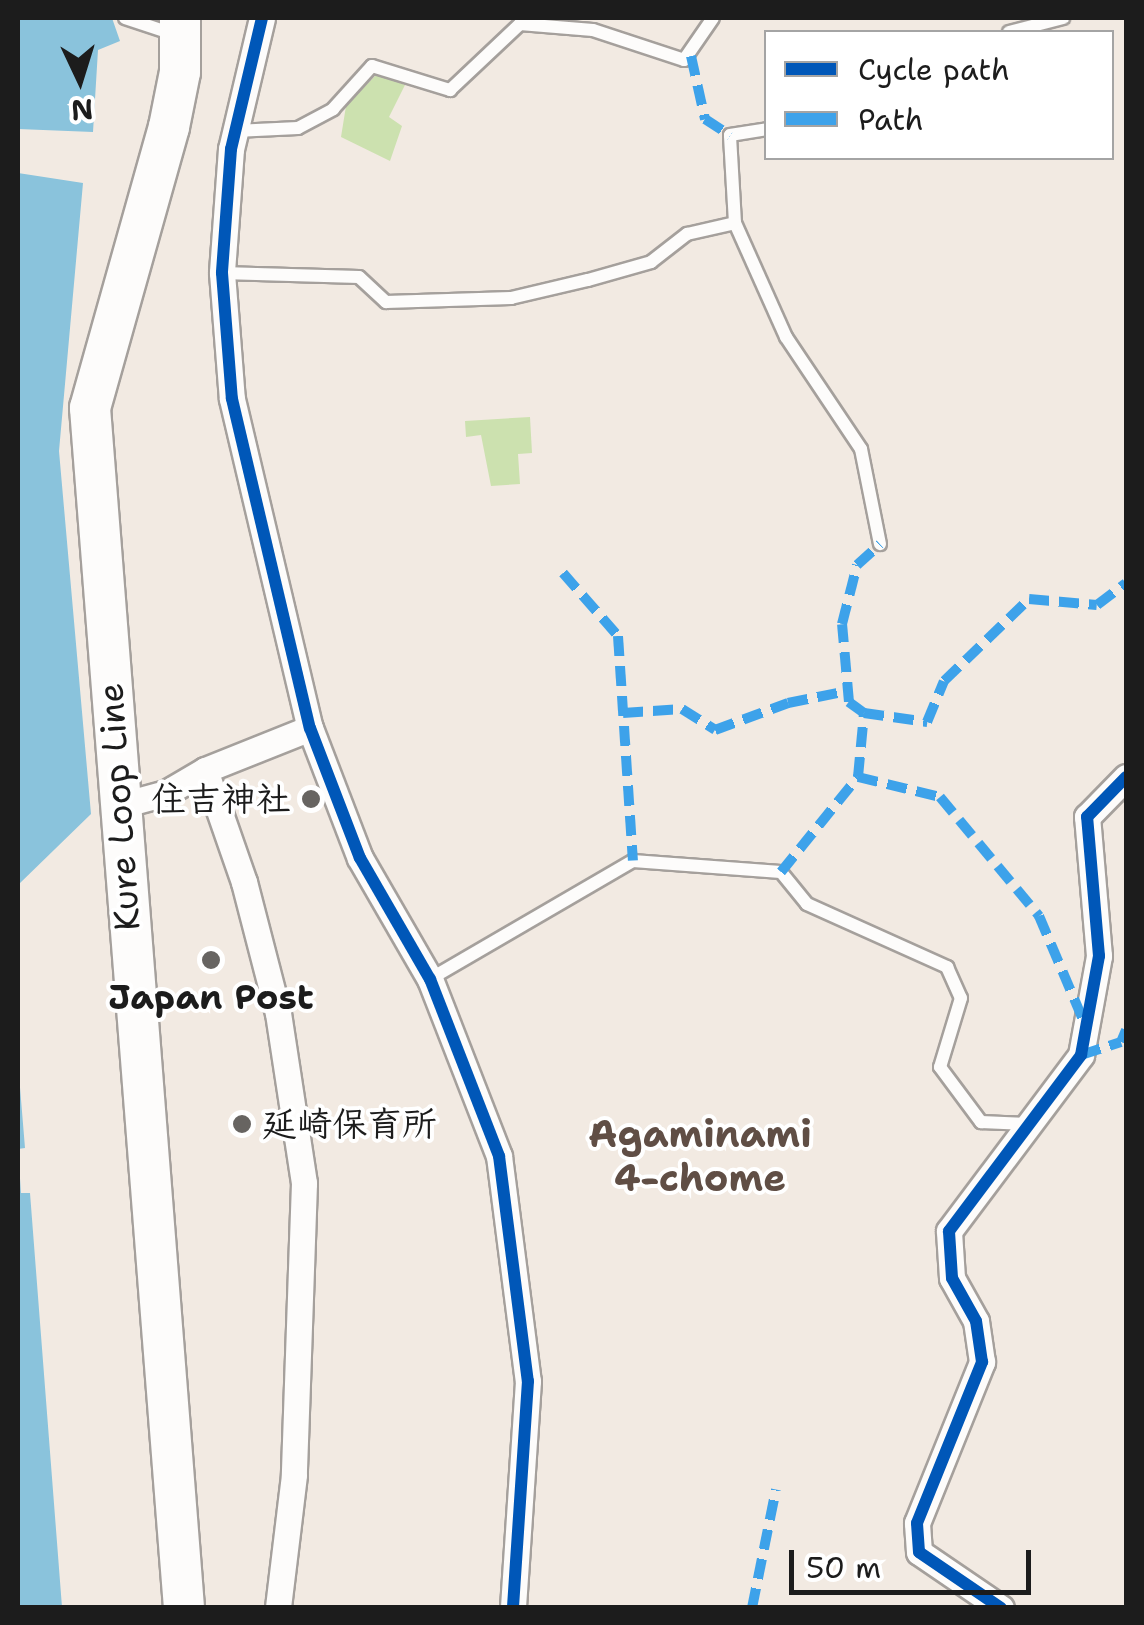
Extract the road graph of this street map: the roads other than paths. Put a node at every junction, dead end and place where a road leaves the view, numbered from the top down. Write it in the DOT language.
graph roads {
  1 [pos="125,18"];
  2 [pos="262,18"];
  3 [pos="713,18"];
  4 [pos="1063,18"];
  5 [pos="180,26"];
  6 [pos="1016,30"];
  7 [pos="764,129"];
  8 [pos="236,131"];
  9 [pos="735,223"];
  10 [pos="222,273"];
  11 [pos="880,544"];
  12 [pos="310,728"];
  13 [pos="205,770"];
  14 [pos="1126,777"];
  15 [pos="118,806"];
  16 [pos="430,980"];
  17 [pos="1027,1124"];
  18 [pos="184,1608"];
  19 [pos="278,1608"];
  20 [pos="513,1608"];
  21 [pos="1001,1608"];
  1 -- 5 [label="lane"];
  2 -- 8 [label="street"];
  3 -- 8 [label="lane"];
  4 -- 6 [label="lane"];
  5 -- 15 [label="main road, Kure Loop Line"];
  7 -- 9 [label="lane"];
  8 -- 10 [label="street"];
  9 -- 10 [label="lane"];
  9 -- 11 [label="lane"];
  10 -- 12 [label="street"];
  12 -- 13 [label="street"];
  12 -- 16 [label="street"];
  13 -- 15 [label="street"];
  13 -- 19 [label="street"];
  14 -- 17 [label="street"];
  15 -- 18 [label="main road, Kure Loop Line"];
  16 -- 17 [label="lane"];
  16 -- 20 [label="street"];
  17 -- 21 [label="street"];
}
